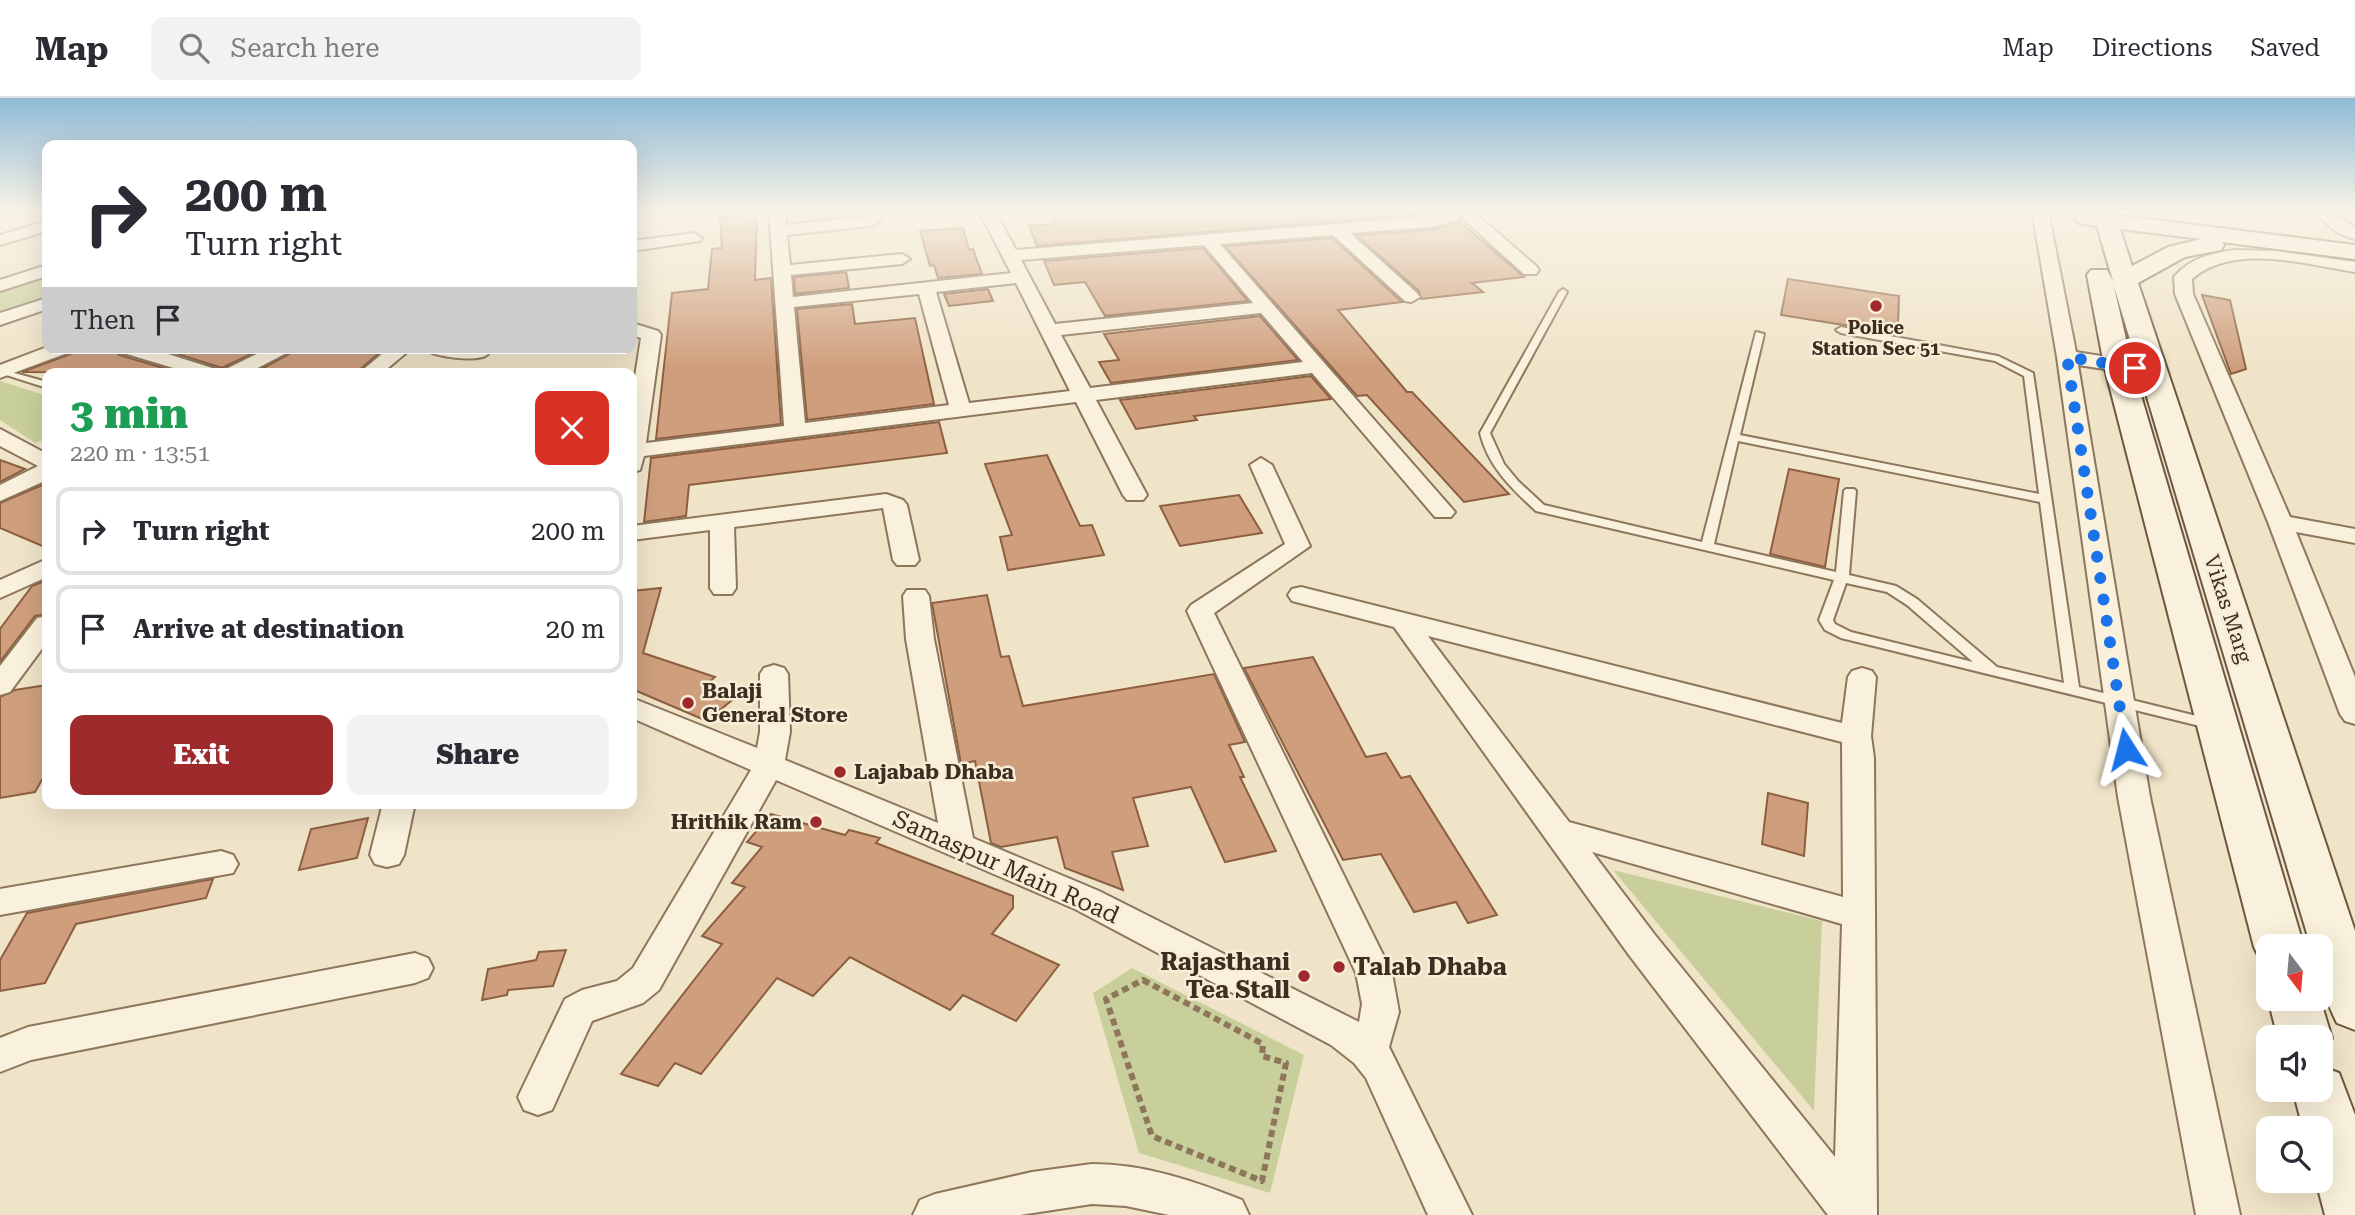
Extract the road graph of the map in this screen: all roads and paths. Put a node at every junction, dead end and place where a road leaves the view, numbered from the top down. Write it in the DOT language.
graph roads {
  1 [pos="781,263"];
  2 [pos="861,263"];
  3 [pos="1013,263"];
  4 [pos="1228,263"];
  5 [pos="1374,263"];
  6 [pos="1522,263"];
  7 [pos="2050,263"];
  8 [pos="2108,263"];
  9 [pos="2116,263"];
  10 [pos="2149,263"];
  11 [pos="2203,263"];
  12 [pos="2322,263"];
  13 [pos="2355,267"];
  14 [pos="1530,270"];
  15 [pos="782,271"];
  16 [pos="42,272"];
  17 [pos="0,273"];
  18 [pos="1020,277"];
  19 [pos="23,278"];
  20 [pos="2124,282"];
  21 [pos="0,286"];
  22 [pos="926,287"];
  23 [pos="1563,292"];
  24 [pos="1411,297"];
  25 [pos="785,303"];
  26 [pos="42,305"];
  27 [pos="1267,307"];
  28 [pos="0,320"];
  29 [pos="1052,330"];
  30 [pos="1841,330"];
  31 [pos="637,331"];
  32 [pos="1759,334"];
  33 [pos="47,354"];
  34 [pos="148,354"];
  35 [pos="273,354"];
  36 [pos="300,354"];
  37 [pos="394,354"];
  38 [pos="2067,357"];
  39 [pos="1318,366"];
  40 [pos="196,368"];
  41 [pos="242,368"];
  42 [pos="282,368"];
  43 [pos="376,368"];
  44 [pos="2135,368"];
  45 [pos="2,371"];
  46 [pos="42,383"];
  47 [pos="638,391"];
  48 [pos="1084,395"];
  49 [pos="961,411"];
  50 [pos="795,431"];
  51 [pos="0,436"];
  52 [pos="1736,437"];
  53 [pos="40,454"];
  54 [pos="637,457"];
  55 [pos="1261,465"];
  56 [pos="42,473"];
  57 [pos="1850,491"];
  58 [pos="0,494"];
  59 [pos="1135,495"];
  60 [pos="2045,499"];
  61 [pos="1443,512"];
  62 [pos="722,521"];
  63 [pos="2280,522"];
  64 [pos="637,532"];
  65 [pos="2355,536"];
  66 [pos="1707,547"];
  67 [pos="906,559"];
  68 [pos="42,569"];
  69 [pos="1842,578"];
  70 [pos="723,588"];
  71 [pos="0,590"];
  72 [pos="1301,595"];
  73 [pos="916,596"];
  74 [pos="1404,622"];
  75 [pos="42,631"];
  76 [pos="1993,671"];
  77 [pos="774,674"];
  78 [pos="1862,677"];
  79 [pos="0,686"];
  80 [pos="2072,690"];
  81 [pos="2118,701"];
  82 [pos="637,710"];
  83 [pos="2355,713"];
  84 [pos="2217,726"];
  85 [pos="1856,736"];
  86 [pos="769,765"];
  87 [pos="398,809"];
  88 [pos="1555,830"];
  89 [pos="958,845"];
  90 [pos="387,855"];
  91 [pos="221,864"];
  92 [pos="0,902"];
  93 [pos="1860,915"];
  94 [pos="2275,934"];
  95 [pos="415,968"];
  96 [pos="2355,1008"];
  97 [pos="1368,1051"];
  98 [pos="0,1055"];
  99 [pos="1286,1063"];
  100 [pos="538,1097"];
  101 [pos="2323,1102"];
  102 [pos="934,1215"];
  103 [pos="1227,1215"];
  104 [pos="1450,1215"];
  105 [pos="1855,1215"];
  106 [pos="2218,1215"];
  107 [pos="2355,1215"];
  1 -- 15 [label="street"];
  2 -- 15 [label="street"];
  3 -- 18 [label="street"];
  4 -- 27 [label="street"];
  5 -- 24 [label="street"];
  6 -- 14 [label="street"];
  7 -- 38 [label="street"];
  8 -- 44 [label="main road, Vikas Marg"];
  9 -- 20 [label="main road, Vikas Marg"];
  10 -- 20 [label="main road"];
  11 -- 63 [label="street"];
  12 -- 13 [label="street"];
  15 -- 25 [label="street"];
  16 -- 19 [label="street"];
  17 -- 19 [label="street"];
  18 -- 22 [label="street"];
  18 -- 29 [label="street"];
  19 -- 21 [label="street"];
  20 -- 44 [label="main road, Vikas Marg"];
  22 -- 25 [label="street"];
  22 -- 49 [label="street"];
  23 -- 66 [label="lane"];
  25 -- 50 [label="street"];
  26 -- 28 [label="street"];
  27 -- 29 [label="street"];
  27 -- 39 [label="street"];
  29 -- 48 [label="street"];
  30 -- 60 [label="lane"];
  31 -- 47 [label="street"];
  32 -- 52 [label="lane"];
  33 -- 45 [label="street"];
  34 -- 40 [label="street"];
  35 -- 41 [label="street"];
  36 -- 42 [label="street"];
  37 -- 43 [label="street"];
  38 -- 44 [label="street"];
  38 -- 81 [label="street"];
  39 -- 48 [label="street"];
  39 -- 61 [label="street"];
  44 -- 84 [label="main road, Vikas Marg"];
  44 -- 96 [label="main road, Vikas Marg"];
  45 -- 46 [label="lane"];
  48 -- 49 [label="street"];
  48 -- 59 [label="street"];
  49 -- 50 [label="street"];
  50 -- 54 [label="street"];
  51 -- 53 [label="street"];
  52 -- 60 [label="lane"];
  52 -- 66 [label="lane"];
  55 -- 97 [label="street"];
  56 -- 58 [label="street"];
  57 -- 69 [label="lane"];
  60 -- 80 [label="lane"];
  62 -- 64 [label="street"];
  62 -- 67 [label="street"];
  62 -- 70 [label="street"];
  63 -- 65 [label="street"];
  63 -- 83 [label="street"];
  66 -- 69 [label="lane"];
  68 -- 71 [label="street"];
  69 -- 76 [label="lane"];
  69 -- 76 [label="lane"];
  72 -- 74 [label="street"];
  73 -- 89 [label="street"];
  74 -- 85 [label="street"];
  74 -- 88 [label="street"];
  75 -- 79 [label="street"];
  76 -- 80 [label="lane"];
  77 -- 86 [label="street"];
  78 -- 85 [label="street"];
  80 -- 81 [label="lane"];
  81 -- 84 [label="lane"];
  81 -- 106 [label="street"];
  82 -- 86 [label="street, Samaspur Main Road"];
  84 -- 94 [label="main road, Vikas Marg"];
  85 -- 93 [label="street"];
  86 -- 89 [label="street, Samaspur Main Road"];
  86 -- 100 [label="street"];
  87 -- 90 [label="street"];
  88 -- 93 [label="street"];
  88 -- 105 [label="street"];
  89 -- 97 [label="street, Samaspur Main Road"];
  91 -- 92 [label="street"];
  93 -- 105 [label="street"];
  95 -- 98 [label="street"];
  97 -- 104 [label="street"];
  99 -- 99 [label="path"];
  101 -- 107 [label="main road"];
  102 -- 103 [label="street"];
}
